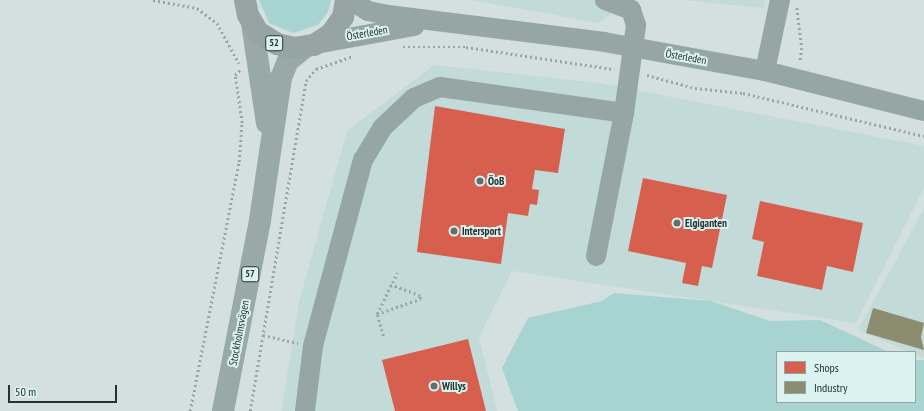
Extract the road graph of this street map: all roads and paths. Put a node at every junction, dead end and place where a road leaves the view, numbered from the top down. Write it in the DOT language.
graph roads {
  1 [pos="153,0"];
  2 [pos="346,0"];
  3 [pos="351,0"];
  4 [pos="605,0"];
  5 [pos="780,0"];
  6 [pos="797,0"];
  7 [pos="247,10"];
  8 [pos="444,22"];
  9 [pos="309,46"];
  10 [pos="631,48"];
  11 [pos="354,56"];
  12 [pos="765,71"];
  13 [pos="795,79"];
  14 [pos="790,103"];
  15 [pos="924,112"];
  16 [pos="624,113"];
  17 [pos="270,136"];
  18 [pos="596,256"];
  19 [pos="397,273"];
  20 [pos="391,285"];
  21 [pos="377,314"];
  22 [pos="263,335"];
  23 [pos="383,336"];
  24 [pos="313,346"];
  25 [pos="190,411"];
  26 [pos="223,411"];
  27 [pos="250,411"];
  28 [pos="305,411"];
  1 -- 25 [label="path"];
  2 -- 9 [label="highway"];
  3 -- 8 [label="street, Österleden"];
  4 -- 10 [label="street"];
  5 -- 12 [label="street"];
  6 -- 13 [label="path"];
  7 -- 9 [label="highway, 52"];
  7 -- 17 [label="main road, Stockholmsvägen / 57"];
  8 -- 9 [label="street, Österleden"];
  8 -- 10 [label="street, Österleden"];
  9 -- 17 [label="main road, Stockholmsvägen / 57"];
  10 -- 12 [label="street, Österleden"];
  10 -- 16 [label="street"];
  11 -- 22 [label="path"];
  12 -- 13 [label="street, Österleden"];
  13 -- 14 [label="path"];
  13 -- 15 [label="street, Österleden"];
  16 -- 18 [label="street"];
  16 -- 24 [label="street"];
  17 -- 26 [label="main road, Stockholmsvägen / 57"];
  19 -- 20 [label="path"];
  20 -- 21 [label="path"];
  20 -- 21 [label="path"];
  21 -- 23 [label="path"];
  22 -- 24 [label="path"];
  22 -- 27 [label="path"];
  24 -- 28 [label="street"];
}
